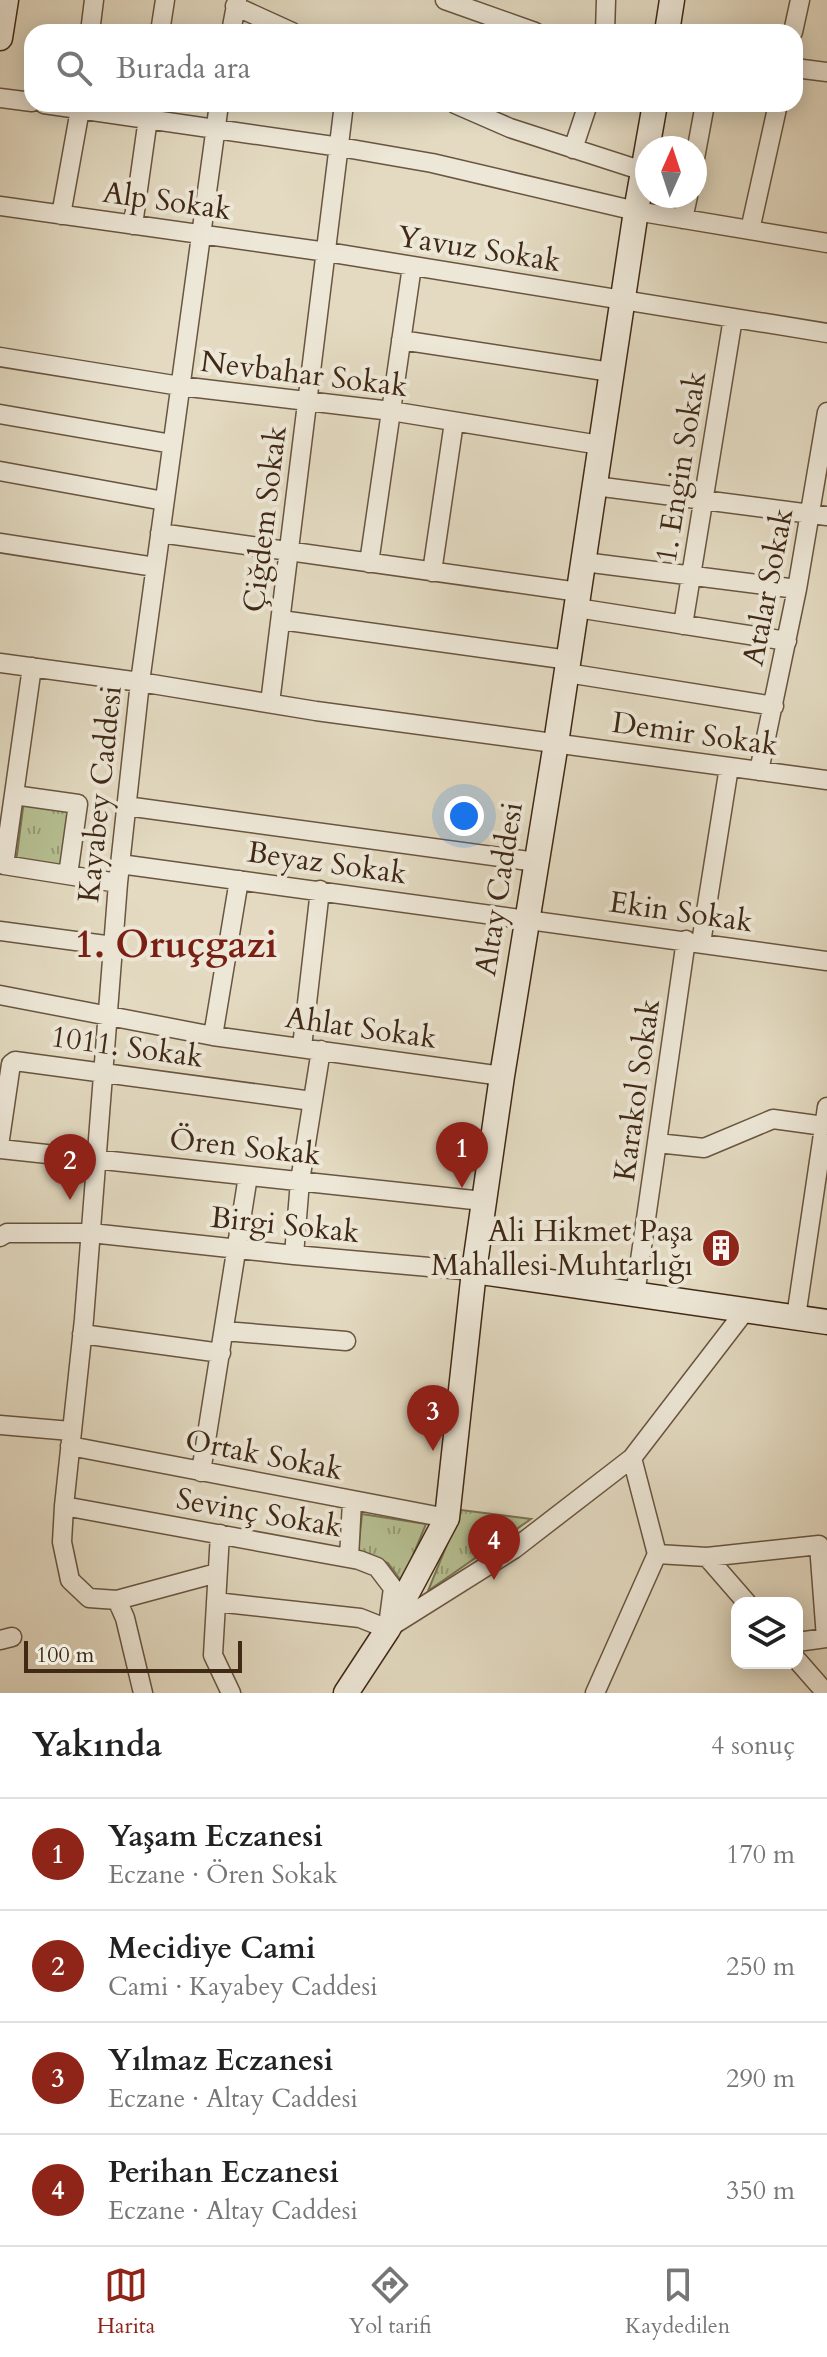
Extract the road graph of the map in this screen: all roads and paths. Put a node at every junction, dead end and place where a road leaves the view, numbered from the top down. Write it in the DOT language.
graph roads {
  1 [pos="6,0"];
  2 [pos="94,0"];
  3 [pos="165,0"];
  4 [pos="445,0"];
  5 [pos="606,0"];
  6 [pos="672,0"];
  7 [pos="800,0"];
  8 [pos="236,3"];
  9 [pos="91,24"];
  10 [pos="161,24"];
  11 [pos="232,24"];
  12 [pos="277,24"];
  13 [pos="512,24"];
  14 [pos="605,24"];
  15 [pos="668,24"];
  16 [pos="795,24"];
  17 [pos="0,38"];
  18 [pos="803,69"];
  19 [pos="827,72"];
  20 [pos="0,98"];
  21 [pos="24,101"];
  22 [pos="79,112"];
  23 [pos="149,112"];
  24 [pos="218,112"];
  25 [pos="343,112"];
  26 [pos="473,112"];
  27 [pos="585,112"];
  28 [pos="654,112"];
  29 [pos="704,112"];
  30 [pos="776,112"];
  31 [pos="215,129"];
  32 [pos="649,136"];
  33 [pos="699,136"];
  34 [pos="340,147"];
  35 [pos="573,149"];
  36 [pos="635,168"];
  37 [pos="0,206"];
  38 [pos="637,208"];
  39 [pos="685,208"];
  40 [pos="636,211"];
  41 [pos="61,215"];
  42 [pos="683,219"];
  43 [pos="133,225"];
  44 [pos="750,230"];
  45 [pos="200,234"];
  46 [pos="826,238"];
  47 [pos="327,252"];
  48 [pos="412,266"];
  49 [pos="622,300"];
  50 [pos="733,318"];
  51 [pos="827,333"];
  52 [pos="401,340"];
  53 [pos="0,357"];
  54 [pos="611,372"];
  55 [pos="180,386"];
  56 [pos="308,401"];
  57 [pos="391,411"];
  58 [pos="827,412"];
  59 [pos="0,414"];
  60 [pos="454,422"];
  61 [pos="172,444"];
  62 [pos="600,445"];
  63 [pos="0,471"];
  64 [pos="595,486"];
  65 [pos="704,500"];
  66 [pos="164,501"];
  67 [pos="819,515"];
  68 [pos="160,533"];
  69 [pos="0,543"];
  70 [pos="289,551"];
  71 [pos="584,562"];
  72 [pos="369,563"];
  73 [pos="155,567"];
  74 [pos="432,572"];
  75 [pos="691,576"];
  76 [pos="797,589"];
  77 [pos="578,600"];
  78 [pos="281,620"];
  79 [pos="683,625"];
  80 [pos="787,641"];
  81 [pos="0,663"];
  82 [pos="568,666"];
  83 [pos="32,667"];
  84 [pos="140,682"];
  85 [pos="270,703"];
  86 [pos="774,706"];
  87 [pos="556,743"];
  88 [pos="729,767"];
  89 [pos="759,771"];
  90 [pos="827,780"];
  91 [pos="14,795"];
  92 [pos="126,806"];
  93 [pos="536,862"];
  94 [pos="119,873"];
  95 [pos="68,875"];
  96 [pos="239,880"];
  97 [pos="320,890"];
  98 [pos="527,919"];
  99 [pos="0,931"];
  100 [pos="694,942"];
  101 [pos="113,946"];
  102 [pos="827,961"];
  103 [pos="0,995"];
  104 [pos="108,1017"];
  105 [pos="213,1036"];
  106 [pos="302,1047"];
  107 [pos="321,1050"];
  108 [pos="102,1072"];
  109 [pos="502,1076"];
  110 [pos="312,1101"];
  111 [pos="826,1117"];
  112 [pos="0,1139"];
  113 [pos="657,1143"];
  114 [pos="0,1149"];
  115 [pos="95,1159"];
  116 [pos="248,1176"];
  117 [pos="300,1181"];
  118 [pos="483,1201"];
  119 [pos="91,1233"];
  120 [pos="2,1234"];
  121 [pos="238,1249"];
  122 [pos="294,1255"];
  123 [pos="474,1271"];
  124 [pos="635,1295"];
  125 [pos="745,1311"];
  126 [pos="796,1317"];
  127 [pos="827,1322"];
  128 [pos="224,1331"];
  129 [pos="82,1334"];
  130 [pos="346,1341"];
  131 [pos="221,1353"];
  132 [pos="0,1425"];
  133 [pos="71,1439"];
  134 [pos="632,1458"];
  135 [pos="201,1472"];
  136 [pos="352,1501"];
  137 [pos="64,1506"];
  138 [pos="447,1518"];
  139 [pos="220,1534"];
  140 [pos="825,1538"];
  141 [pos="657,1554"];
  142 [pos="707,1557"];
  143 [pos="349,1558"];
  144 [pos="217,1573"];
  145 [pos="742,1597"];
  146 [pos="117,1600"];
  147 [pos="216,1602"];
  148 [pos="388,1629"];
  149 [pos="826,1638"];
  150 [pos="803,1641"];
  151 [pos="803,1667"];
  152 [pos="143,1693"];
  153 [pos="231,1693"];
  154 [pos="346,1693"];
  155 [pos="595,1693"];
  156 [pos="826,1693"];
  1 -- 17 [label="main road"];
  2 -- 9 [label="street"];
  3 -- 10 [label="street"];
  4 -- 13 [label="street"];
  5 -- 14 [label="street"];
  6 -- 15 [label="main road"];
  7 -- 16 [label="street"];
  8 -- 11 [label="street"];
  8 -- 12 [label="street"];
  18 -- 19 [label="street"];
  20 -- 21 [label="street"];
  22 -- 41 [label="street"];
  23 -- 31 [label="street"];
  23 -- 43 [label="street"];
  24 -- 31 [label="street, Kayabey Caddesi"];
  25 -- 34 [label="street, Çiğdem Sokak"];
  26 -- 35 [label="street"];
  27 -- 35 [label="street"];
  28 -- 32 [label="main road, Altay Caddesi"];
  29 -- 33 [label="street"];
  30 -- 44 [label="street"];
  31 -- 34 [label="street"];
  31 -- 45 [label="street, Kayabey Caddesi"];
  34 -- 40 [label="street"];
  34 -- 47 [label="street, Çiğdem Sokak"];
  35 -- 36 [label="street"];
  37 -- 41 [label="street, Alp Sokak"];
  38 -- 40 [label="main road, Altay Caddesi"];
  39 -- 42 [label="street"];
  40 -- 42 [label="street"];
  40 -- 49 [label="main road, Altay Caddesi"];
  41 -- 43 [label="street, Alp Sokak"];
  42 -- 44 [label="street"];
  43 -- 45 [label="street, Alp Sokak"];
  44 -- 46 [label="street"];
  45 -- 47 [label="street, Alp Sokak"];
  45 -- 55 [label="street, Kayabey Caddesi"];
  47 -- 48 [label="street, Yavuz Sokak"];
  47 -- 56 [label="street, Çiğdem Sokak"];
  48 -- 49 [label="street, Yavuz Sokak"];
  48 -- 52 [label="street"];
  49 -- 50 [label="street, Yavuz Sokak"];
  49 -- 54 [label="main road, Altay Caddesi"];
  50 -- 51 [label="street, Yavuz Sokak"];
  50 -- 65 [label="street, 1. Engin Sokak"];
  52 -- 54 [label="street"];
  52 -- 57 [label="street"];
  53 -- 55 [label="street, Nevbahar Sokak"];
  54 -- 62 [label="main road, Altay Caddesi"];
  55 -- 56 [label="street, Nevbahar Sokak"];
  55 -- 61 [label="street, Kayabey Caddesi"];
  56 -- 57 [label="street, Nevbahar Sokak"];
  56 -- 70 [label="street, Çiğdem Sokak"];
  57 -- 60 [label="street, Nevbahar Sokak"];
  57 -- 72 [label="street"];
  58 -- 67 [label="street, Atalar Sokak"];
  59 -- 61 [label="street"];
  60 -- 62 [label="street, Nevbahar Sokak"];
  60 -- 74 [label="street"];
  61 -- 66 [label="street, Kayabey Caddesi"];
  62 -- 64 [label="main road, Altay Caddesi"];
  63 -- 66 [label="street"];
  64 -- 65 [label="street"];
  64 -- 71 [label="main road, Altay Caddesi"];
  65 -- 67 [label="street"];
  65 -- 75 [label="street, 1. Engin Sokak"];
  66 -- 68 [label="street, Kayabey Caddesi"];
  67 -- 76 [label="street, Atalar Sokak"];
  68 -- 70 [label="street"];
  68 -- 73 [label="street, Kayabey Caddesi"];
  69 -- 73 [label="street"];
  70 -- 72 [label="street"];
  70 -- 78 [label="street, Çiğdem Sokak"];
  71 -- 75 [label="street"];
  71 -- 77 [label="main road, Altay Caddesi"];
  72 -- 74 [label="street"];
  73 -- 84 [label="street, Kayabey Caddesi"];
  74 -- 77 [label="street"];
  75 -- 76 [label="street"];
  75 -- 79 [label="street, 1. Engin Sokak"];
  76 -- 80 [label="street, Atalar Sokak"];
  77 -- 79 [label="street"];
  77 -- 82 [label="main road, Altay Caddesi"];
  78 -- 82 [label="street"];
  78 -- 85 [label="street, Çiğdem Sokak"];
  79 -- 80 [label="street"];
  80 -- 86 [label="street, Atalar Sokak"];
  81 -- 83 [label="street, Demir Sokak"];
  82 -- 86 [label="street"];
  82 -- 87 [label="main road, Altay Caddesi"];
  83 -- 84 [label="street, Demir Sokak"];
  83 -- 91 [label="street"];
  84 -- 85 [label="street, Demir Sokak"];
  84 -- 92 [label="street, Kayabey Caddesi"];
  85 -- 87 [label="street, Demir Sokak"];
  86 -- 89 [label="street, Atalar Sokak"];
  87 -- 88 [label="street, Demir Sokak"];
  87 -- 93 [label="main road, Altay Caddesi"];
  88 -- 89 [label="street, Demir Sokak"];
  88 -- 100 [label="street, Karakol Sokak"];
  89 -- 90 [label="street, Demir Sokak"];
  91 -- 95 [label="street, Beyaz Sokak"];
  91 -- 95 [label="street"];
  92 -- 93 [label="street"];
  92 -- 94 [label="street, Kayabey Caddesi"];
  93 -- 98 [label="main road, Altay Caddesi"];
  94 -- 95 [label="street, Beyaz Sokak"];
  94 -- 96 [label="street, Beyaz Sokak"];
  94 -- 101 [label="street, Kayabey Caddesi"];
  96 -- 97 [label="street, Beyaz Sokak"];
  96 -- 105 [label="street"];
  97 -- 98 [label="street, Beyaz Sokak"];
  97 -- 106 [label="street"];
  98 -- 100 [label="street, Ekin Sokak"];
  98 -- 109 [label="main road, Altay Caddesi"];
  99 -- 101 [label="street"];
  100 -- 102 [label="street, Ekin Sokak"];
  100 -- 113 [label="street, Karakol Sokak"];
  101 -- 104 [label="street, Kayabey Caddesi"];
  103 -- 104 [label="street, Ahlat Sokak"];
  104 -- 105 [label="street, Ahlat Sokak"];
  104 -- 108 [label="street, Kayabey Caddesi"];
  105 -- 106 [label="street, Ahlat Sokak"];
  106 -- 107 [label="street, Ahlat Sokak"];
  107 -- 109 [label="street, Ahlat Sokak"];
  107 -- 110 [label="street"];
  108 -- 110 [label="street, 1011. Sokak"];
  108 -- 112 [label="street, 1011. Sokak"];
  108 -- 115 [label="street, Kayabey Caddesi"];
  109 -- 118 [label="main road, Altay Caddesi"];
  110 -- 117 [label="street"];
  111 -- 113 [label="street"];
  111 -- 126 [label="street"];
  113 -- 124 [label="street, Karakol Sokak"];
  114 -- 115 [label="street, Ören Sokak"];
  115 -- 116 [label="street, Ören Sokak"];
  115 -- 119 [label="street, Kayabey Caddesi"];
  116 -- 117 [label="street, Ören Sokak"];
  116 -- 121 [label="street"];
  117 -- 118 [label="street, Ören Sokak"];
  117 -- 122 [label="street"];
  118 -- 123 [label="main road, Altay Caddesi"];
  119 -- 120 [label="street, Birgi Sokak"];
  119 -- 121 [label="street, Birgi Sokak"];
  119 -- 129 [label="street, Kayabey Caddesi"];
  121 -- 122 [label="street, Birgi Sokak"];
  121 -- 128 [label="street"];
  122 -- 123 [label="street, Birgi Sokak"];
  123 -- 124 [label="main road"];
  123 -- 138 [label="main road, Altay Caddesi"];
  124 -- 125 [label="main road"];
  125 -- 126 [label="main road"];
  125 -- 134 [label="street, Altay Caddesi"];
  126 -- 127 [label="main road"];
  128 -- 130 [label="street"];
  128 -- 131 [label="street"];
  129 -- 131 [label="street"];
  129 -- 133 [label="street, Kayabey Caddesi"];
  131 -- 135 [label="street"];
  132 -- 133 [label="street, Ortak Sokak"];
  133 -- 135 [label="street, Ortak Sokak"];
  133 -- 137 [label="street, Kayabey Caddesi"];
  134 -- 141 [label="street"];
  134 -- 148 [label="street, Altay Caddesi"];
  135 -- 136 [label="street, Ortak Sokak"];
  136 -- 138 [label="street, Ortak Sokak"];
  136 -- 143 [label="street"];
  137 -- 139 [label="street, Sevinç Sokak"];
  137 -- 146 [label="street, Kayabey Caddesi"];
  138 -- 148 [label="main road, Altay Caddesi"];
  139 -- 143 [label="street, Sevinç Sokak"];
  139 -- 144 [label="street"];
  140 -- 142 [label="street"];
  140 -- 149 [label="street"];
  141 -- 142 [label="street"];
  141 -- 155 [label="street"];
  142 -- 145 [label="street"];
  143 -- 148 [label="street, Sevinç Sokak"];
  144 -- 146 [label="street"];
  144 -- 147 [label="street"];
  146 -- 152 [label="street"];
  147 -- 148 [label="street"];
  147 -- 153 [label="street"];
  148 -- 154 [label="main road, Altay Caddesi"];
  149 -- 150 [label="street"];
  151 -- 156 [label="street"];
}
